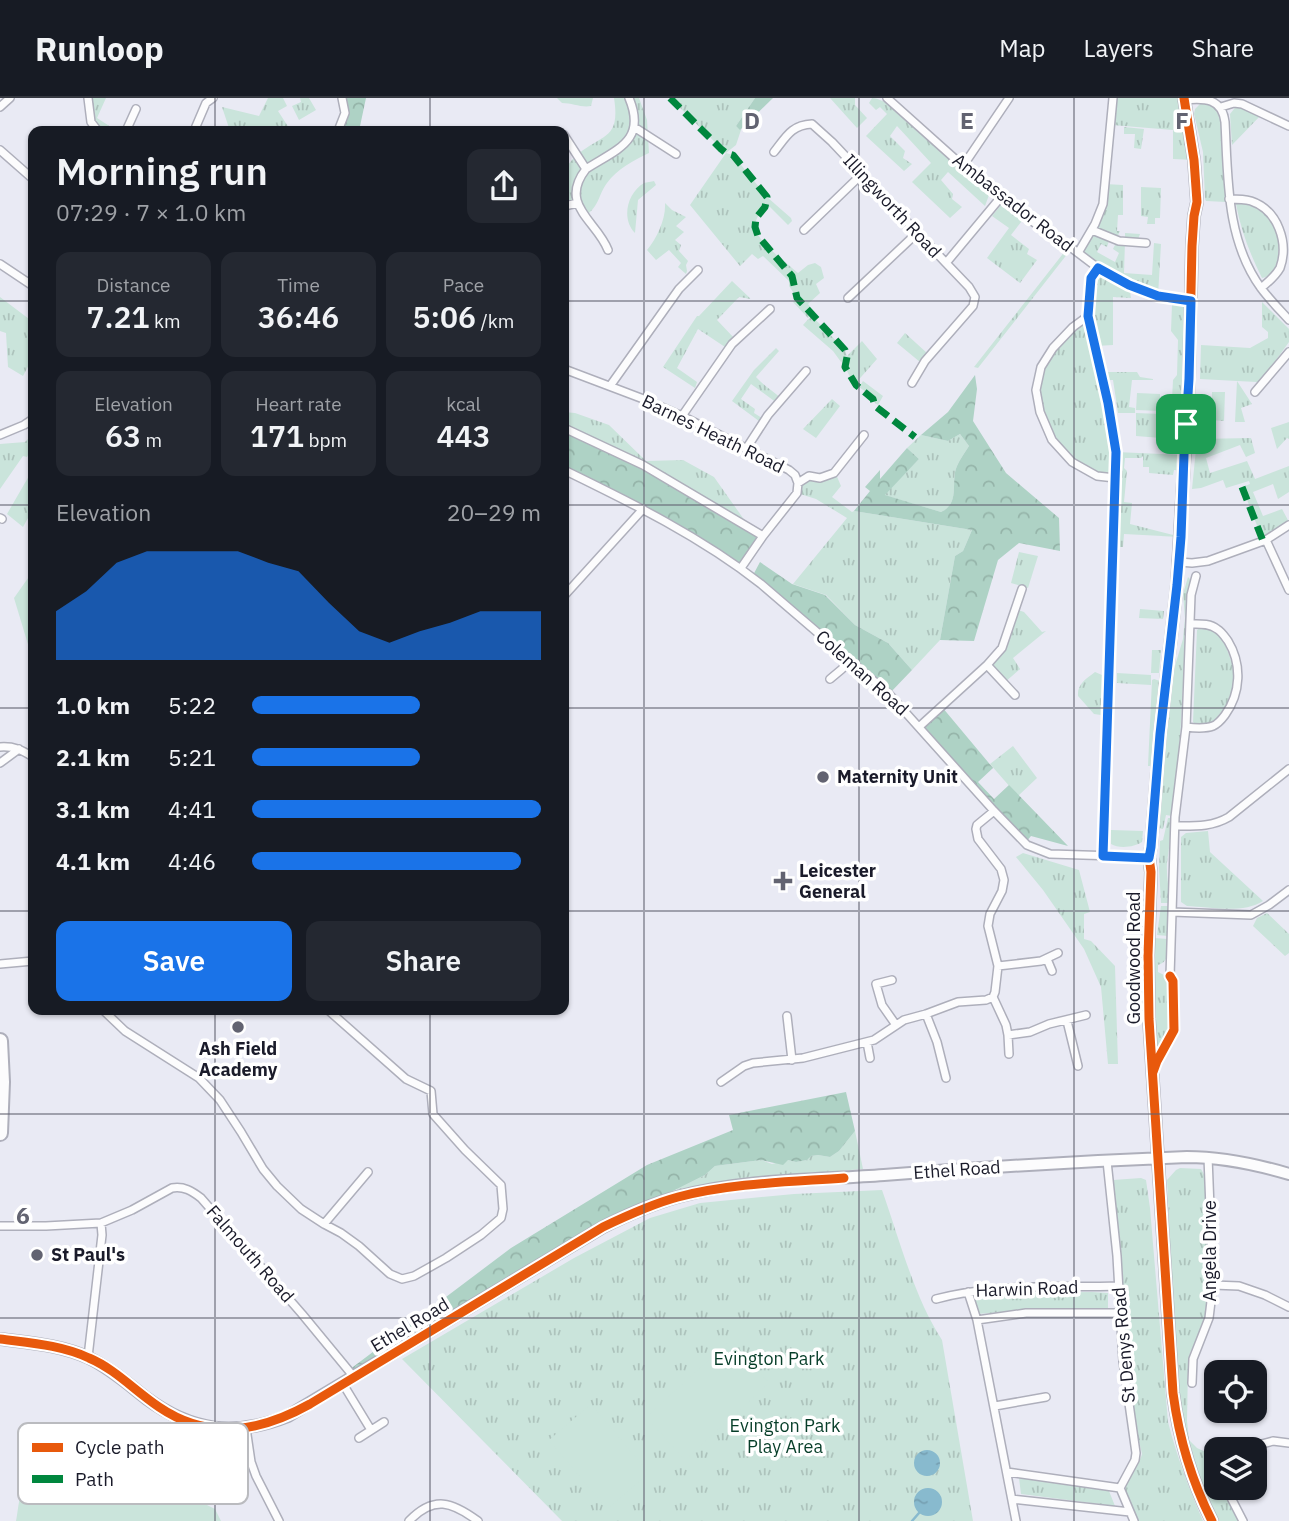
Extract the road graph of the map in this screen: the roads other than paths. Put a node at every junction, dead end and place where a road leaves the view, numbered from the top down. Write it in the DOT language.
graph roads {
  1 [pos="10,98"];
  2 [pos="88,98"];
  3 [pos="212,98"];
  4 [pos="342,98"];
  5 [pos="629,98"];
  6 [pos="1009,98"];
  7 [pos="1114,98"];
  8 [pos="1205,98"];
  9 [pos="1184,99"];
  10 [pos="892,100"];
  11 [pos="0,107"];
  12 [pos="1221,107"];
  13 [pos="136,109"];
  14 [pos="94,126"];
  15 [pos="128,126"];
  16 [pos="196,126"];
  17 [pos="340,126"];
  18 [pos="1289,126"];
  19 [pos="634,127"];
  20 [pos="569,143"];
  21 [pos="0,150"];
  22 [pos="774,152"];
  23 [pos="676,154"];
  24 [pos="963,166"];
  25 [pos="586,169"];
  26 [pos="862,174"];
  27 [pos="28,175"];
  28 [pos="1001,197"];
  29 [pos="1229,199"];
  30 [pos="578,203"];
  31 [pos="569,205"];
  32 [pos="804,230"];
  33 [pos="1092,230"];
  34 [pos="917,233"];
  35 [pos="1146,243"];
  36 [pos="608,250"];
  37 [pos="1078,253"];
  38 [pos="946,263"];
  39 [pos="0,264"];
  40 [pos="1098,268"];
  41 [pos="698,270"];
  42 [pos="28,280"];
  43 [pos="1261,288"];
  44 [pos="848,298"];
  45 [pos="1191,301"];
  46 [pos="770,309"];
  47 [pos="1088,316"];
  48 [pos="1289,320"];
  49 [pos="1289,352"];
  50 [pos="569,371"];
  51 [pos="806,371"];
  52 [pos="912,383"];
  53 [pos="610,387"];
  54 [pos="1255,392"];
  55 [pos="682,416"];
  56 [pos="28,422"];
  57 [pos="569,430"];
  58 [pos="0,435"];
  59 [pos="864,439"];
  60 [pos="746,449"];
  61 [pos="569,472"];
  62 [pos="1115,478"];
  63 [pos="798,483"];
  64 [pos="643,509"];
  65 [pos="1289,525"];
  66 [pos="763,536"];
  67 [pos="1264,541"];
  68 [pos="1179,562"];
  69 [pos="741,568"];
  70 [pos="1196,576"];
  71 [pos="1022,589"];
  72 [pos="569,590"];
  73 [pos="1289,590"];
  74 [pos="1016,609"];
  75 [pos="1024,612"];
  76 [pos="1190,624"];
  77 [pos="849,659"];
  78 [pos="987,665"];
  79 [pos="830,679"];
  80 [pos="1015,695"];
  81 [pos="920,726"];
  82 [pos="1186,727"];
  83 [pos="0,747"];
  84 [pos="19,749"];
  85 [pos="28,754"];
  86 [pos="0,763"];
  87 [pos="1289,769"];
  88 [pos="994,811"];
  89 [pos="1175,826"];
  90 [pos="1103,856"];
  91 [pos="1149,858"];
  92 [pos="1289,890"];
  93 [pos="1172,912"];
  94 [pos="1058,953"];
  95 [pos="1047,959"];
  96 [pos="28,961"];
  97 [pos="0,964"];
  98 [pos="998,966"];
  99 [pos="1052,971"];
  100 [pos="1170,976"];
  101 [pos="892,980"];
  102 [pos="993,997"];
  103 [pos="926,1014"];
  104 [pos="108,1015"];
  105 [pos="334,1015"];
  106 [pos="1086,1015"];
  107 [pos="787,1016"];
  108 [pos="1067,1021"];
  109 [pos="896,1025"];
  110 [pos="1008,1035"];
  111 [pos="0,1041"];
  112 [pos="867,1042"];
  113 [pos="1009,1054"];
  114 [pos="870,1058"];
  115 [pos="792,1060"];
  116 [pos="1078,1066"];
  117 [pos="946,1078"];
  118 [pos="721,1082"];
  119 [pos="0,1133"];
  120 [pos="1208,1157"];
  121 [pos="1157,1158"];
  122 [pos="1107,1161"];
  123 [pos="368,1172"];
  124 [pos="1289,1174"];
  125 [pos="100,1223"];
  126 [pos="324,1224"];
  127 [pos="0,1226"];
  128 [pos="1213,1285"];
  129 [pos="1119,1286"];
  130 [pos="968,1292"];
  131 [pos="936,1299"];
  132 [pos="1289,1307"];
  133 [pos="1120,1313"];
  134 [pos="977,1320"];
  135 [pos="0,1339"];
  136 [pos="88,1357"];
  137 [pos="354,1377"];
  138 [pos="1192,1383"];
  139 [pos="343,1384"];
  140 [pos="1046,1396"];
  141 [pos="995,1406"];
  142 [pos="384,1422"];
  143 [pos="194,1423"];
  144 [pos="248,1428"];
  145 [pos="371,1430"];
  146 [pos="359,1438"];
  147 [pos="248,1442"];
  148 [pos="1267,1443"];
  149 [pos="1289,1443"];
  150 [pos="1007,1472"];
  151 [pos="1120,1488"];
  152 [pos="1012,1499"];
  153 [pos="1232,1500"];
  154 [pos="1129,1512"];
  155 [pos="279,1521"];
  156 [pos="409,1521"];
  157 [pos="478,1521"];
  158 [pos="1016,1521"];
  159 [pos="1134,1521"];
  160 [pos="1212,1521"];
  161 [pos="1243,1521"];
  1 -- 11 [label="street"];
  2 -- 14 [label="street"];
  3 -- 16 [label="street"];
  4 -- 17 [label="street"];
  5 -- 19 [label="street"];
  6 -- 24 [label="street"];
  7 -- 33 [label="street"];
  8 -- 9 [label="street"];
  8 -- 12 [label="street"];
  9 -- 45 [label="street, Goodwood Road"];
  10 -- 24 [label="street, Ambassador Road"];
  12 -- 18 [label="street"];
  12 -- 29 [label="street"];
  13 -- 15 [label="street"];
  19 -- 23 [label="street"];
  19 -- 25 [label="street"];
  20 -- 25 [label="street"];
  21 -- 27 [label="street"];
  22 -- 26 [label="street, Illingworth Road"];
  24 -- 28 [label="street, Ambassador Road"];
  25 -- 30 [label="street"];
  26 -- 32 [label="street"];
  26 -- 34 [label="street, Illingworth Road"];
  28 -- 37 [label="street, Ambassador Road"];
  28 -- 38 [label="street, Illingworth Road"];
  29 -- 43 [label="street"];
  29 -- 43 [label="street"];
  30 -- 31 [label="street"];
  30 -- 36 [label="street"];
  33 -- 35 [label="street"];
  33 -- 37 [label="street"];
  34 -- 38 [label="street, Illingworth Road"];
  34 -- 44 [label="street"];
  37 -- 40 [label="street, Ambassador Road"];
  38 -- 52 [label="street"];
  39 -- 42 [label="street"];
  40 -- 45 [label="street, Ambassador Road"];
  40 -- 47 [label="street"];
  41 -- 53 [label="street"];
  43 -- 48 [label="street"];
  45 -- 68 [label="street, Goodwood Road"];
  46 -- 55 [label="street"];
  47 -- 62 [label="street"];
  47 -- 62 [label="street"];
  49 -- 54 [label="street"];
  50 -- 53 [label="street, Barnes Heath Road"];
  51 -- 60 [label="street"];
  53 -- 55 [label="street, Barnes Heath Road"];
  55 -- 60 [label="street, Barnes Heath Road"];
  56 -- 58 [label="street"];
  57 -- 66 [label="street"];
  59 -- 63 [label="street"];
  60 -- 63 [label="street, Barnes Heath Road"];
  61 -- 64 [label="street, Coleman Road"];
  62 -- 90 [label="street"];
  63 -- 66 [label="street, Barnes Heath Road"];
  64 -- 69 [label="street, Coleman Road"];
  64 -- 72 [label="street"];
  65 -- 67 [label="street"];
  66 -- 69 [label="street, Barnes Heath Road"];
  67 -- 68 [label="street"];
  67 -- 73 [label="street"];
  68 -- 91 [label="street, Goodwood Road"];
  69 -- 77 [label="street, Coleman Road"];
  70 -- 76 [label="street"];
  71 -- 74 [label="street"];
  74 -- 75 [label="street"];
  74 -- 78 [label="street"];
  76 -- 82 [label="street"];
  76 -- 82 [label="street"];
  77 -- 79 [label="street"];
  77 -- 81 [label="street, Coleman Road"];
  78 -- 80 [label="street"];
  78 -- 81 [label="street"];
  81 -- 88 [label="street, Coleman Road"];
  82 -- 89 [label="street"];
  83 -- 84 [label="street"];
  84 -- 85 [label="street"];
  84 -- 86 [label="street"];
  87 -- 89 [label="street"];
  88 -- 90 [label="street, Coleman Road"];
  88 -- 98 [label="street"];
  89 -- 93 [label="street"];
  90 -- 91 [label="street, Coleman Road"];
  91 -- 121 [label="street, Goodwood Road"];
  92 -- 93 [label="street"];
  93 -- 100 [label="street"];
  94 -- 95 [label="street"];
  95 -- 98 [label="street"];
  95 -- 99 [label="street"];
  96 -- 97 [label="street"];
  98 -- 102 [label="street"];
  101 -- 109 [label="street"];
  102 -- 103 [label="street"];
  102 -- 110 [label="street"];
  103 -- 109 [label="street"];
  103 -- 117 [label="street"];
  104 -- 126 [label="street"];
  105 -- 126 [label="street"];
  106 -- 108 [label="street"];
  107 -- 115 [label="street"];
  108 -- 110 [label="street"];
  108 -- 116 [label="street"];
  109 -- 112 [label="street"];
  110 -- 113 [label="street"];
  111 -- 119 [label="highway"];
  112 -- 114 [label="street"];
  112 -- 115 [label="street"];
  115 -- 118 [label="street"];
  120 -- 121 [label="street, Ethel Road"];
  120 -- 124 [label="street, Ethel Road"];
  120 -- 128 [label="street, Angela Drive"];
  121 -- 122 [label="street, Ethel Road"];
  121 -- 160 [label="street, Goodwood Road"];
  122 -- 129 [label="street, St Denys Road"];
  122 -- 137 [label="street, Ethel Road"];
  123 -- 126 [label="street"];
  125 -- 127 [label="street, Falmouth Road"];
  125 -- 136 [label="street"];
  125 -- 137 [label="street, Falmouth Road"];
  128 -- 132 [label="street"];
  128 -- 138 [label="street, Angela Drive"];
  129 -- 130 [label="street, Harwin Road"];
  129 -- 133 [label="street, St Denys Road"];
  130 -- 131 [label="street, Harwin Road"];
  130 -- 134 [label="street"];
  133 -- 134 [label="street, Harwin Road"];
  133 -- 151 [label="street, St Denys Road"];
  134 -- 141 [label="street"];
  135 -- 136 [label="street, Ethel Road"];
  136 -- 143 [label="street, Ethel Road"];
  137 -- 139 [label="street, Ethel Road"];
  139 -- 144 [label="street, Ethel Road"];
  139 -- 145 [label="street"];
  140 -- 141 [label="street"];
  141 -- 150 [label="street"];
  142 -- 145 [label="street"];
  145 -- 146 [label="street"];
  147 -- 155 [label="street"];
  148 -- 149 [label="street"];
  150 -- 151 [label="street"];
  150 -- 152 [label="street"];
  151 -- 154 [label="street"];
  152 -- 154 [label="street"];
  152 -- 158 [label="street"];
  153 -- 161 [label="street"];
  154 -- 159 [label="street"];
  156 -- 157 [label="street"];
}
